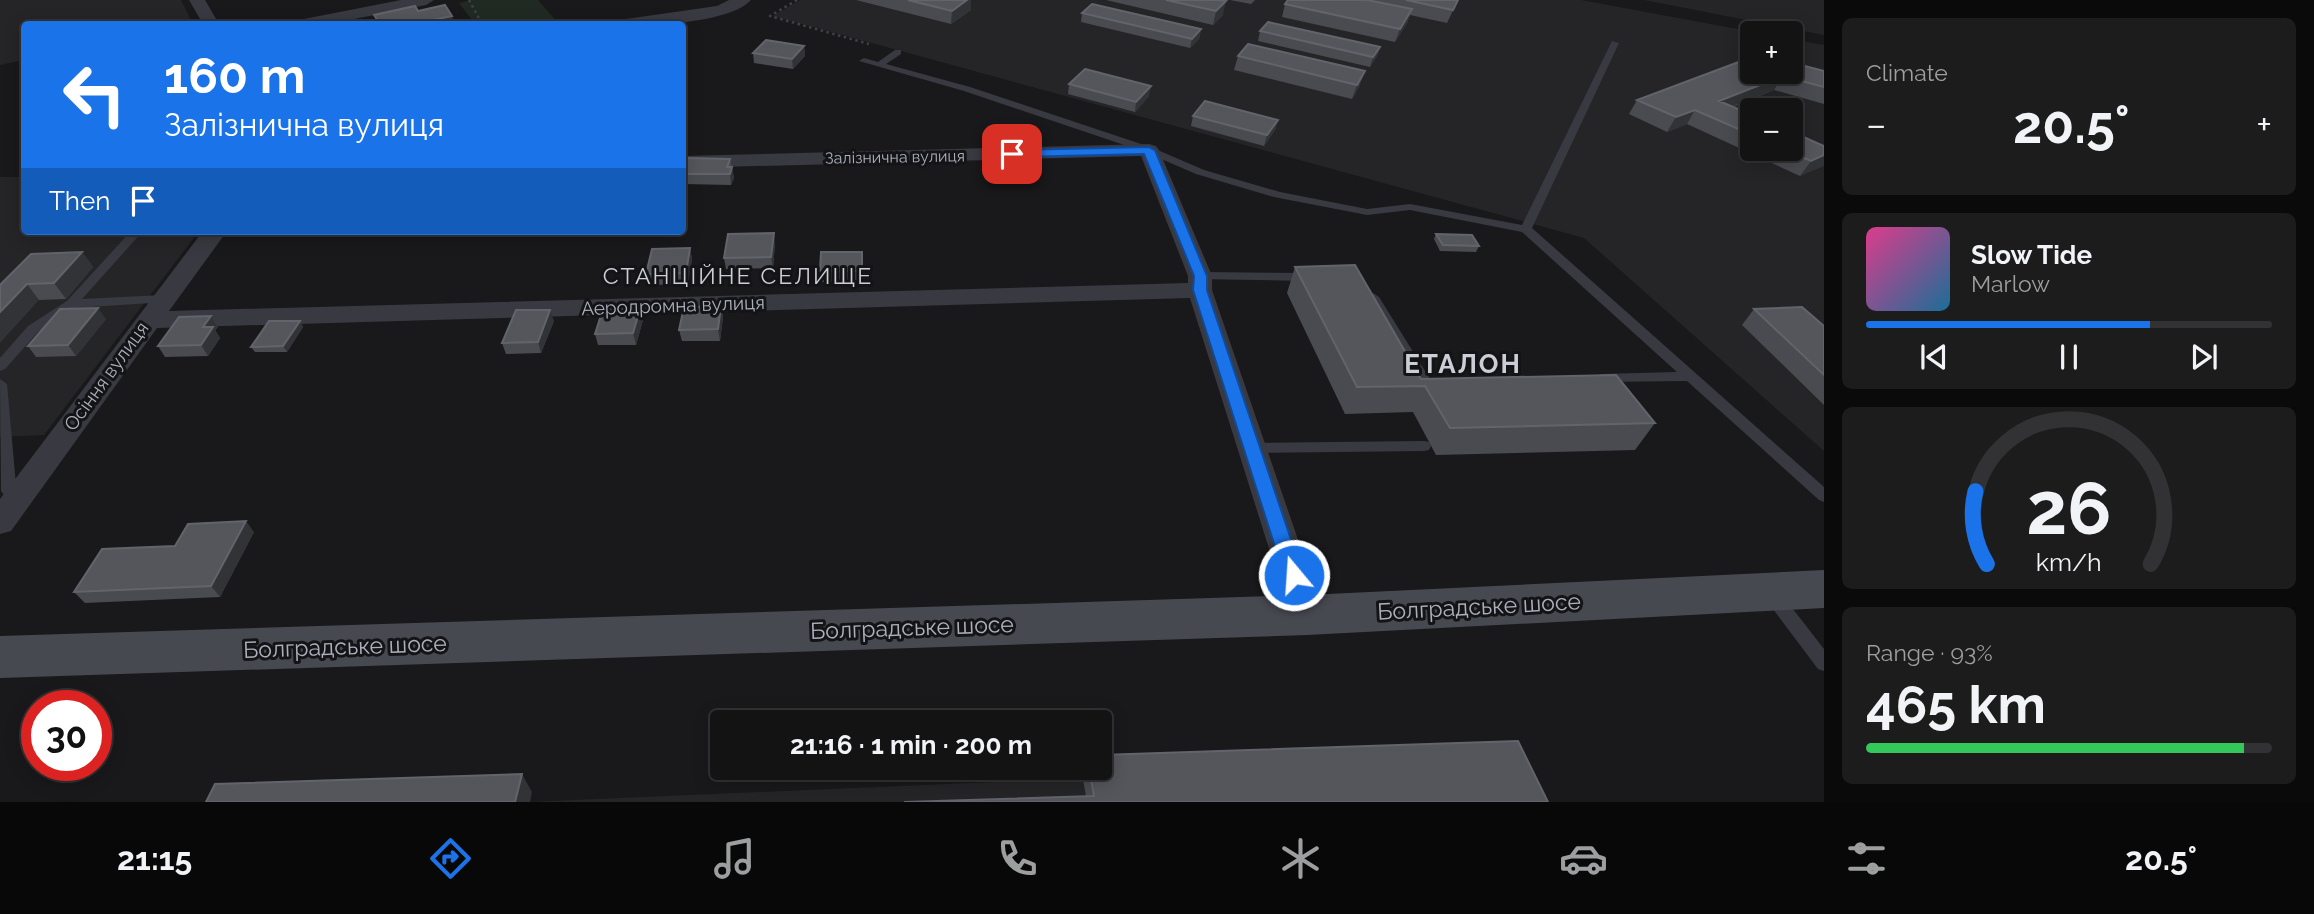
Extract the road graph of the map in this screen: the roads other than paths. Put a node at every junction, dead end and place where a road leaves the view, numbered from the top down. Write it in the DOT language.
graph roads {
  1 [pos="197,0"];
  2 [pos="426,0"];
  3 [pos="743,0"];
  4 [pos="209,21"];
  5 [pos="319,21"];
  6 [pos="646,21"];
  7 [pos="1615,43"];
  8 [pos="898,52"];
  9 [pos="864,61"];
  10 [pos="878,65"];
  11 [pos="1149,150"];
  12 [pos="686,162"];
  13 [pos="1526,229"];
  14 [pos="132,235"];
  15 [pos="212,235"];
  16 [pos="1324,278"];
  17 [pos="1200,283"];
  18 [pos="1368,290"];
  19 [pos="71,304"];
  20 [pos="155,310"];
  21 [pos="0,366"];
  22 [pos="1690,376"];
  23 [pos="1592,379"];
  24 [pos="1453,383"];
  25 [pos="0,384"];
  26 [pos="1424,446"];
  27 [pos="1252,448"];
  28 [pos="23,490"];
  29 [pos="1824,496"];
  30 [pos="0,522"];
  31 [pos="1824,589"];
  32 [pos="1769,593"];
  33 [pos="1307,615"];
  34 [pos="0,657"];
  35 [pos="1824,663"];
  1 -- 4 [label="street"];
  2 -- 5 [label="street"];
  3 -- 6 [label="street"];
  7 -- 13 [label="lane"];
  8 -- 10 [label="lane"];
  9 -- 10 [label="lane"];
  10 -- 11 [label="lane"];
  11 -- 12 [label="street, Залізнична вулиця"];
  11 -- 13 [label="lane"];
  11 -- 17 [label="street"];
  13 -- 22 [label="lane"];
  14 -- 19 [label="lane"];
  15 -- 20 [label="street, Осіння вулиця"];
  16 -- 17 [label="lane"];
  17 -- 20 [label="street, Аеродромна вулиця"];
  17 -- 27 [label="street"];
  18 -- 24 [label="lane"];
  19 -- 20 [label="lane"];
  19 -- 21 [label="lane"];
  20 -- 28 [label="street, Осіння вулиця"];
  22 -- 23 [label="lane"];
  22 -- 29 [label="lane"];
  25 -- 28 [label="lane"];
  26 -- 27 [label="lane"];
  27 -- 33 [label="street"];
  28 -- 30 [label="street, Осіння вулиця"];
  31 -- 32 [label="main road, Болградське шосе"];
  32 -- 33 [label="main road, Болградське шосе"];
  32 -- 35 [label="lane"];
  33 -- 34 [label="main road, Болградське шосе"];
}
